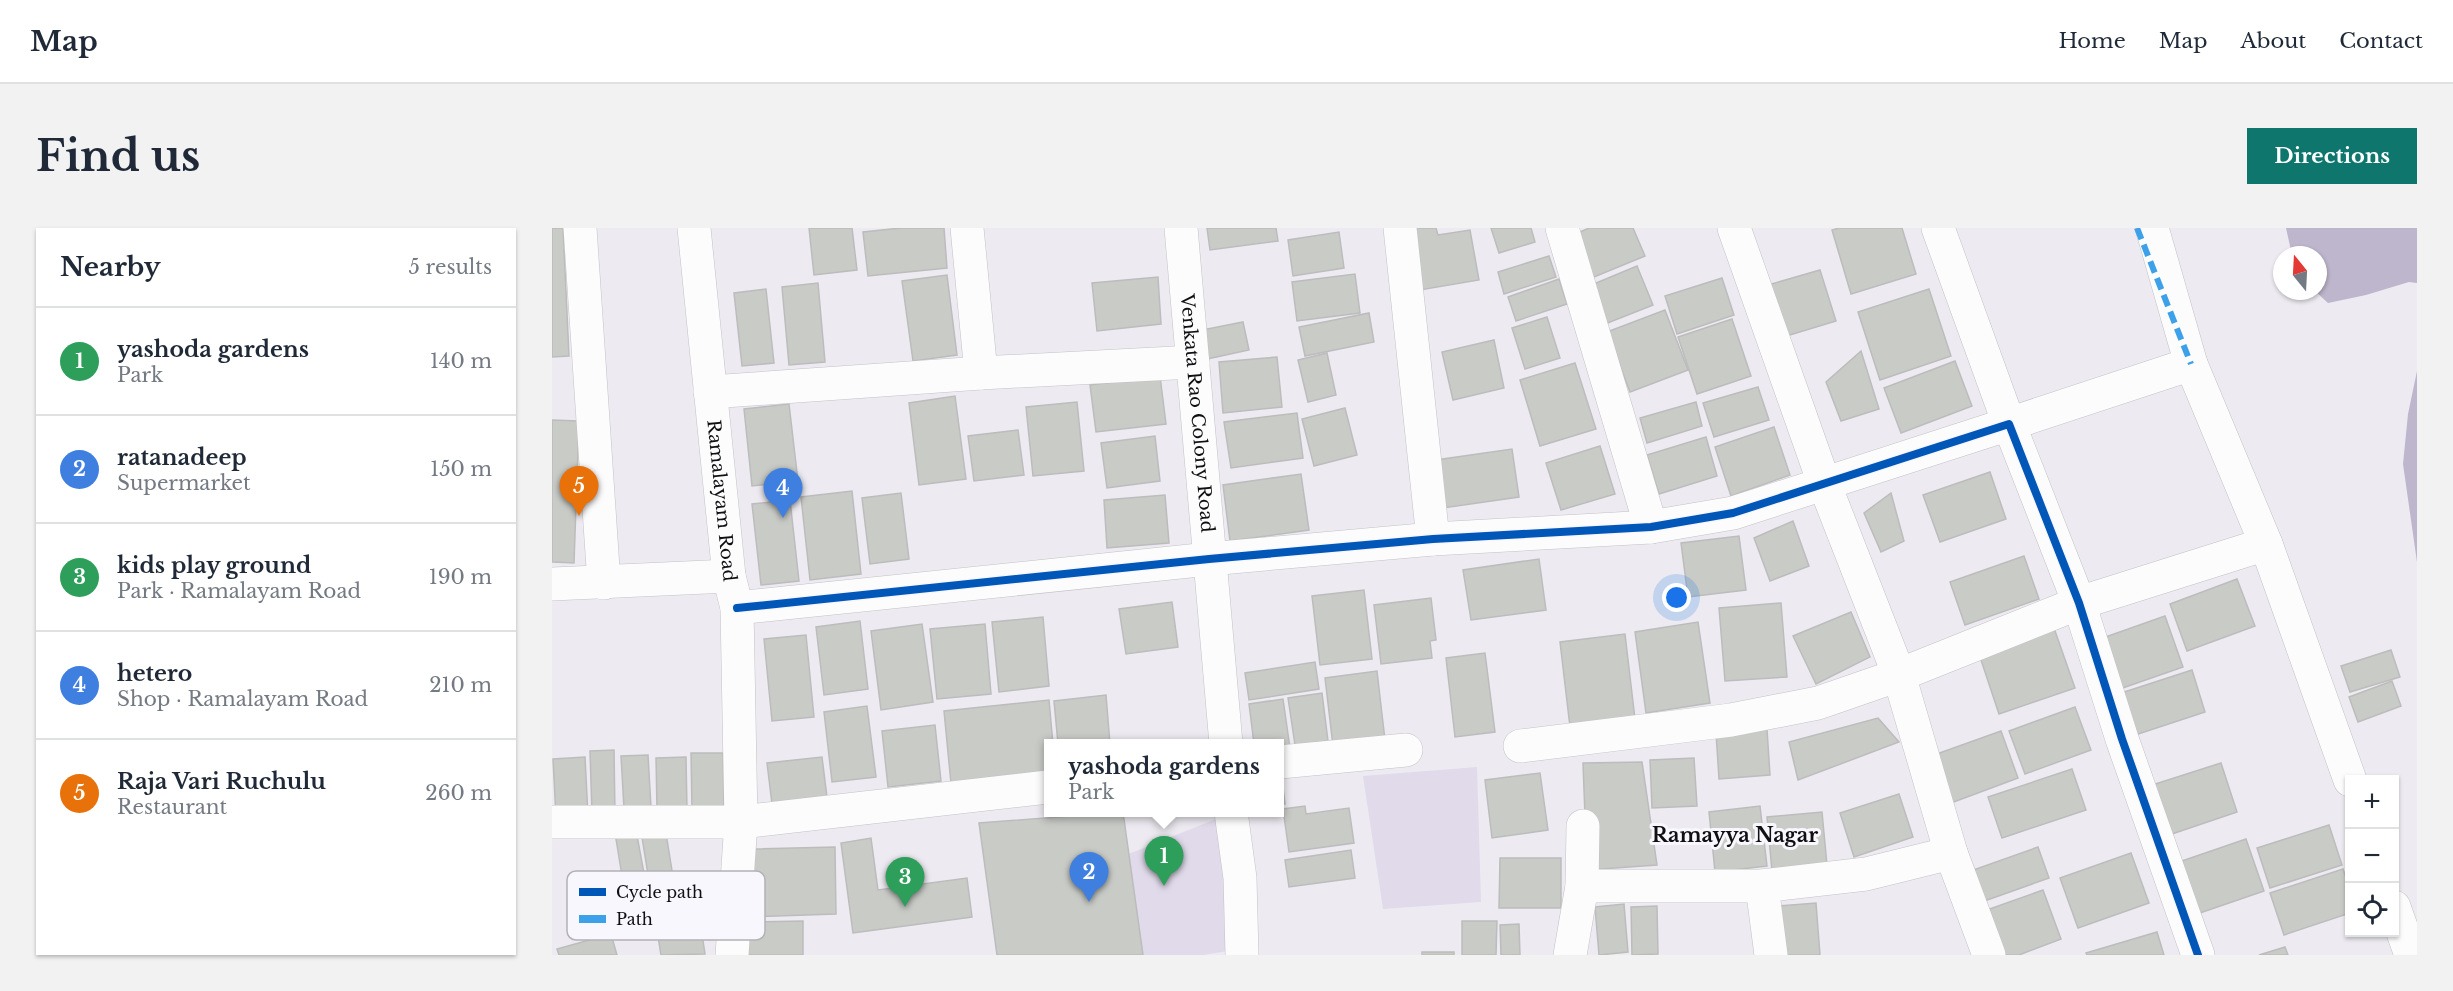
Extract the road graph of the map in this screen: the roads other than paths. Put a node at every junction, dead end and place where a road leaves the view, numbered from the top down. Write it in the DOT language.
graph roads {
  1 [pos="580,228"];
  2 [pos="694,228"];
  3 [pos="966,228"];
  4 [pos="1181,228"];
  5 [pos="1400,228"];
  6 [pos="1562,228"];
  7 [pos="1734,228"];
  8 [pos="1938,228"];
  9 [pos="2152,228"];
  10 [pos="1193,362"];
  11 [pos="2191,364"];
  12 [pos="981,373"];
  13 [pos="710,392"];
  14 [pos="2009,424"];
  15 [pos="1824,483"];
  16 [pos="1652,527"];
  17 [pos="1433,539"];
  18 [pos="2266,544"];
  19 [pos="1209,559"];
  20 [pos="729,576"];
  21 [pos="604,583"];
  22 [pos="552,584"];
  23 [pos="2079,603"];
  24 [pos="737,608"];
  25 [pos="1899,675"];
  26 [pos="1226,739"];
  27 [pos="1520,746"];
  28 [pos="1406,750"];
  29 [pos="1284,762"];
  30 [pos="2347,775"];
  31 [pos="1044,787"];
  32 [pos="1232,817"];
  33 [pos="552,822"];
  34 [pos="741,822"];
  35 [pos="1583,826"];
  36 [pos="1951,853"];
  37 [pos="738,871"];
  38 [pos="1582,886"];
  39 [pos="1762,886"];
  40 [pos="2399,922"];
  41 [pos="733,940"];
  42 [pos="732,955"];
  43 [pos="1242,955"];
  44 [pos="1570,955"];
  45 [pos="1771,955"];
  46 [pos="1989,955"];
  47 [pos="2198,955"];
  48 [pos="2411,955"];
  1 -- 21 [label="street"];
  2 -- 13 [label="street, Ramalayam Road"];
  3 -- 12 [label="street"];
  4 -- 10 [label="street, Venkata Rao Colony Road"];
  5 -- 17 [label="street"];
  6 -- 16 [label="street"];
  7 -- 15 [label="street"];
  8 -- 14 [label="street"];
  9 -- 11 [label="street"];
  10 -- 12 [label="street"];
  10 -- 19 [label="street, Venkata Rao Colony Road"];
  11 -- 14 [label="street"];
  11 -- 18 [label="street"];
  12 -- 13 [label="street"];
  13 -- 20 [label="street, Ramalayam Road"];
  14 -- 15 [label="street"];
  14 -- 23 [label="street"];
  15 -- 16 [label="street"];
  15 -- 25 [label="street"];
  16 -- 17 [label="street"];
  17 -- 19 [label="street"];
  18 -- 23 [label="street"];
  18 -- 30 [label="street"];
  19 -- 24 [label="street"];
  19 -- 26 [label="street, Venkata Rao Colony Road"];
  20 -- 21 [label="street"];
  20 -- 24 [label="street, Ramalayam Road"];
  21 -- 22 [label="street"];
  23 -- 25 [label="street"];
  23 -- 47 [label="street"];
  24 -- 34 [label="street, Ramalayam Road"];
  25 -- 27 [label="street"];
  25 -- 36 [label="street"];
  28 -- 29 [label="street"];
  31 -- 34 [label="street"];
  32 -- 43 [label="street"];
  33 -- 34 [label="street"];
  34 -- 37 [label="street, Ramalayam Road"];
  35 -- 38 [label="street"];
  36 -- 39 [label="street"];
  36 -- 46 [label="street"];
  38 -- 39 [label="street"];
  38 -- 44 [label="street"];
  39 -- 45 [label="street"];
  40 -- 48 [label="street"];
  41 -- 42 [label="street, Ramalayam Road"];
}
